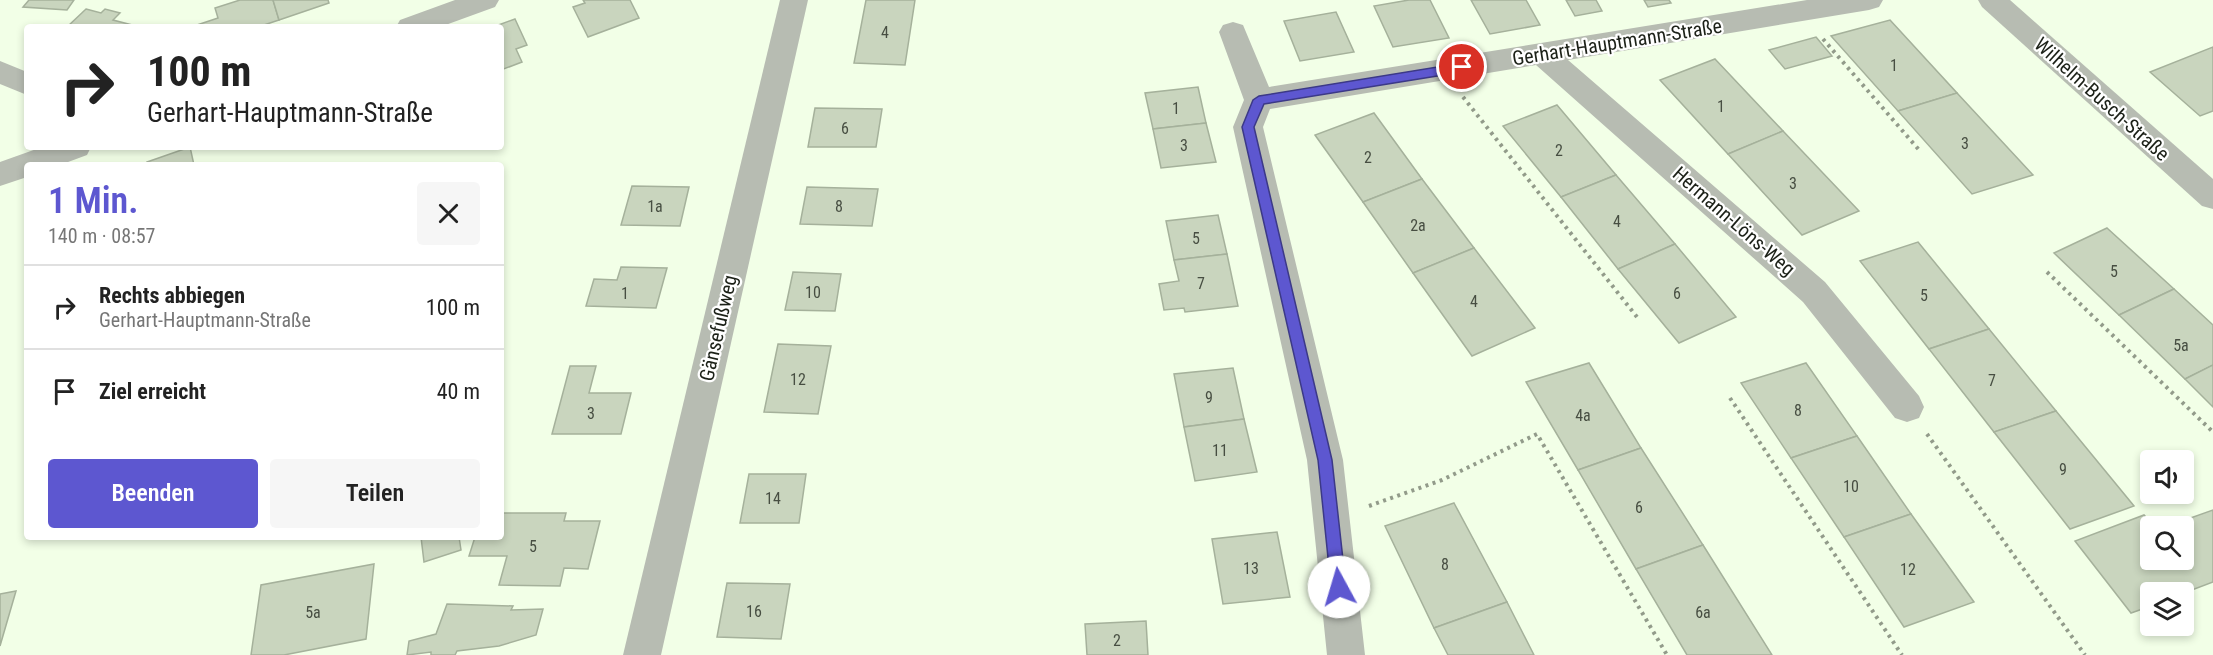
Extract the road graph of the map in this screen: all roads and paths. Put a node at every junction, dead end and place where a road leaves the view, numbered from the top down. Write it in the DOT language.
graph roads {
  1 [pos="484,0"];
  2 [pos="794,0"];
  3 [pos="1869,0"];
  4 [pos="1992,0"];
  5 [pos="1799,12"];
  6 [pos="418,24"];
  7 [pos="1233,32"];
  8 [pos="1542,54"];
  9 [pos="1442,70"];
  10 [pos="0,72"];
  11 [pos="24,83"];
  12 [pos="1259,100"];
  13 [pos="58,150"];
  14 [pos="1920,151"];
  15 [pos="29,162"];
  16 [pos="24,164"];
  17 [pos="0,174"];
  18 [pos="2213,197"];
  19 [pos="2047,272"];
  20 [pos="1637,317"];
  21 [pos="1730,398"];
  22 [pos="1907,407"];
  23 [pos="2213,432"];
  24 [pos="1332,519"];
  25 [pos="642,655"];
  26 [pos="1346,655"];
  27 [pos="1667,655"];
  28 [pos="1902,655"];
  29 [pos="2085,655"];
  1 -- 6 [label="street"];
  2 -- 25 [label="street, Gänsefußweg"];
  3 -- 5 [label="street, Gerhart-Hauptmann-Straße"];
  4 -- 18 [label="street, Wilhelm-Busch-Straße"];
  5 -- 8 [label="street, Gerhart-Hauptmann-Straße"];
  5 -- 14 [label="path"];
  7 -- 12 [label="street"];
  8 -- 9 [label="street, Gerhart-Hauptmann-Straße"];
  8 -- 22 [label="street, Hermann-Löns-Weg"];
  9 -- 12 [label="street, Gerhart-Hauptmann-Straße"];
  9 -- 20 [label="path"];
  10 -- 11 [label="street"];
  12 -- 24 [label="street"];
  13 -- 15 [label="street"];
  16 -- 17 [label="street"];
  19 -- 23 [label="path"];
  21 -- 28 [label="path"];
  22 -- 29 [label="path"];
  24 -- 26 [label="street"];
  24 -- 27 [label="path"];
}
